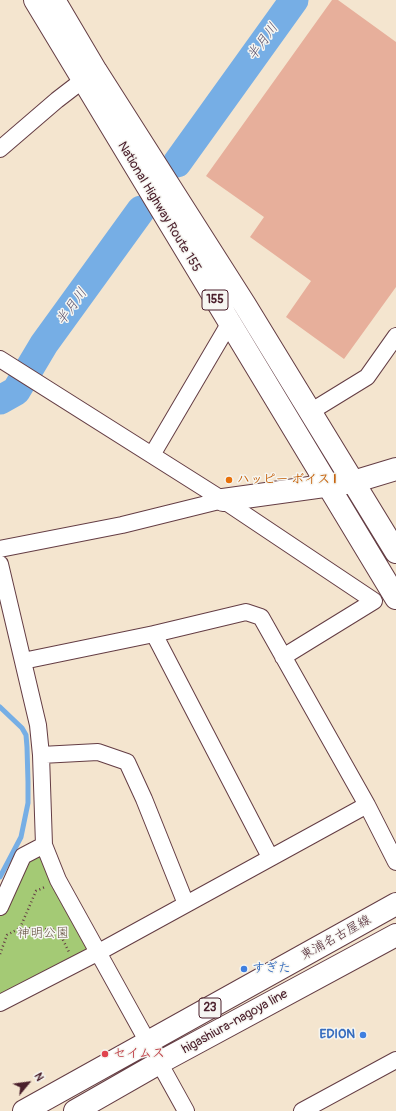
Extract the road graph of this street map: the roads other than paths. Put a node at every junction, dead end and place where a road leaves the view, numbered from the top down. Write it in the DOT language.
graph roads {
  1 [pos="35,0"];
  2 [pos="54,0"];
  3 [pos="83,80"];
  4 [pos="0,150"];
  5 [pos="229,324"];
  6 [pos="396,336"];
  7 [pos="0,359"];
  8 [pos="310,412"];
  9 [pos="152,455"];
  10 [pos="396,469"];
  11 [pos="353,482"];
  12 [pos="328,486"];
  13 [pos="223,500"];
  14 [pos="0,550"];
  15 [pos="396,552"];
  16 [pos="0,564"];
  17 [pos="396,598"];
  18 [pos="154,634"];
  19 [pos="283,657"];
  20 [pos="23,661"];
  21 [pos="42,755"];
  22 [pos="366,805"];
  23 [pos="44,846"];
  24 [pos="270,857"];
  25 [pos="396,862"];
  26 [pos="186,904"];
  27 [pos="396,904"];
  28 [pos="0,907"];
  29 [pos="396,935"];
  30 [pos="99,952"];
  31 [pos="0,1003"];
  32 [pos="147,1043"];
  33 [pos="396,1060"];
  34 [pos="159,1063"];
  35 [pos="306,1110"];
  36 [pos="24,1111"];
  37 [pos="75,1111"];
  38 [pos="186,1111"];
  1 -- 3 [label="main road, National Highway Route 155 / 155"];
  2 -- 8 [label="main road, National Highway Route 155 / 155"];
  3 -- 4 [label="street"];
  3 -- 5 [label="main road, National Highway Route 155 / 155"];
  5 -- 9 [label="street"];
  5 -- 12 [label="main road, National Highway Route 155 / 155"];
  6 -- 8 [label="street"];
  7 -- 9 [label="street"];
  8 -- 11 [label="main road, National Highway Route 155 / 155"];
  9 -- 13 [label="street"];
  10 -- 11 [label="main road"];
  11 -- 12 [label="main road"];
  11 -- 15 [label="main road, National Highway Route 155 / 155"];
  12 -- 13 [label="main road"];
  12 -- 17 [label="main road, National Highway Route 155 / 155"];
  13 -- 14 [label="street"];
  13 -- 19 [label="street"];
  16 -- 20 [label="street"];
  18 -- 19 [label="street"];
  18 -- 20 [label="street"];
  18 -- 24 [label="street"];
  19 -- 22 [label="street"];
  20 -- 21 [label="street"];
  21 -- 23 [label="street"];
  21 -- 26 [label="street"];
  22 -- 24 [label="street"];
  22 -- 25 [label="street"];
  23 -- 28 [label="street"];
  23 -- 30 [label="street"];
  24 -- 26 [label="street"];
  26 -- 30 [label="street"];
  27 -- 32 [label="main road, 東浦名古屋線 / 23"];
  29 -- 34 [label="main road, higashiura-nagoya line / 23"];
  30 -- 31 [label="street"];
  30 -- 32 [label="street"];
  32 -- 34 [label="street"];
  32 -- 36 [label="main road, 東浦名古屋線 / 23"];
  33 -- 35 [label="street"];
  34 -- 37 [label="main road, higashiura-nagoya line / 23"];
  34 -- 38 [label="street"];
}
